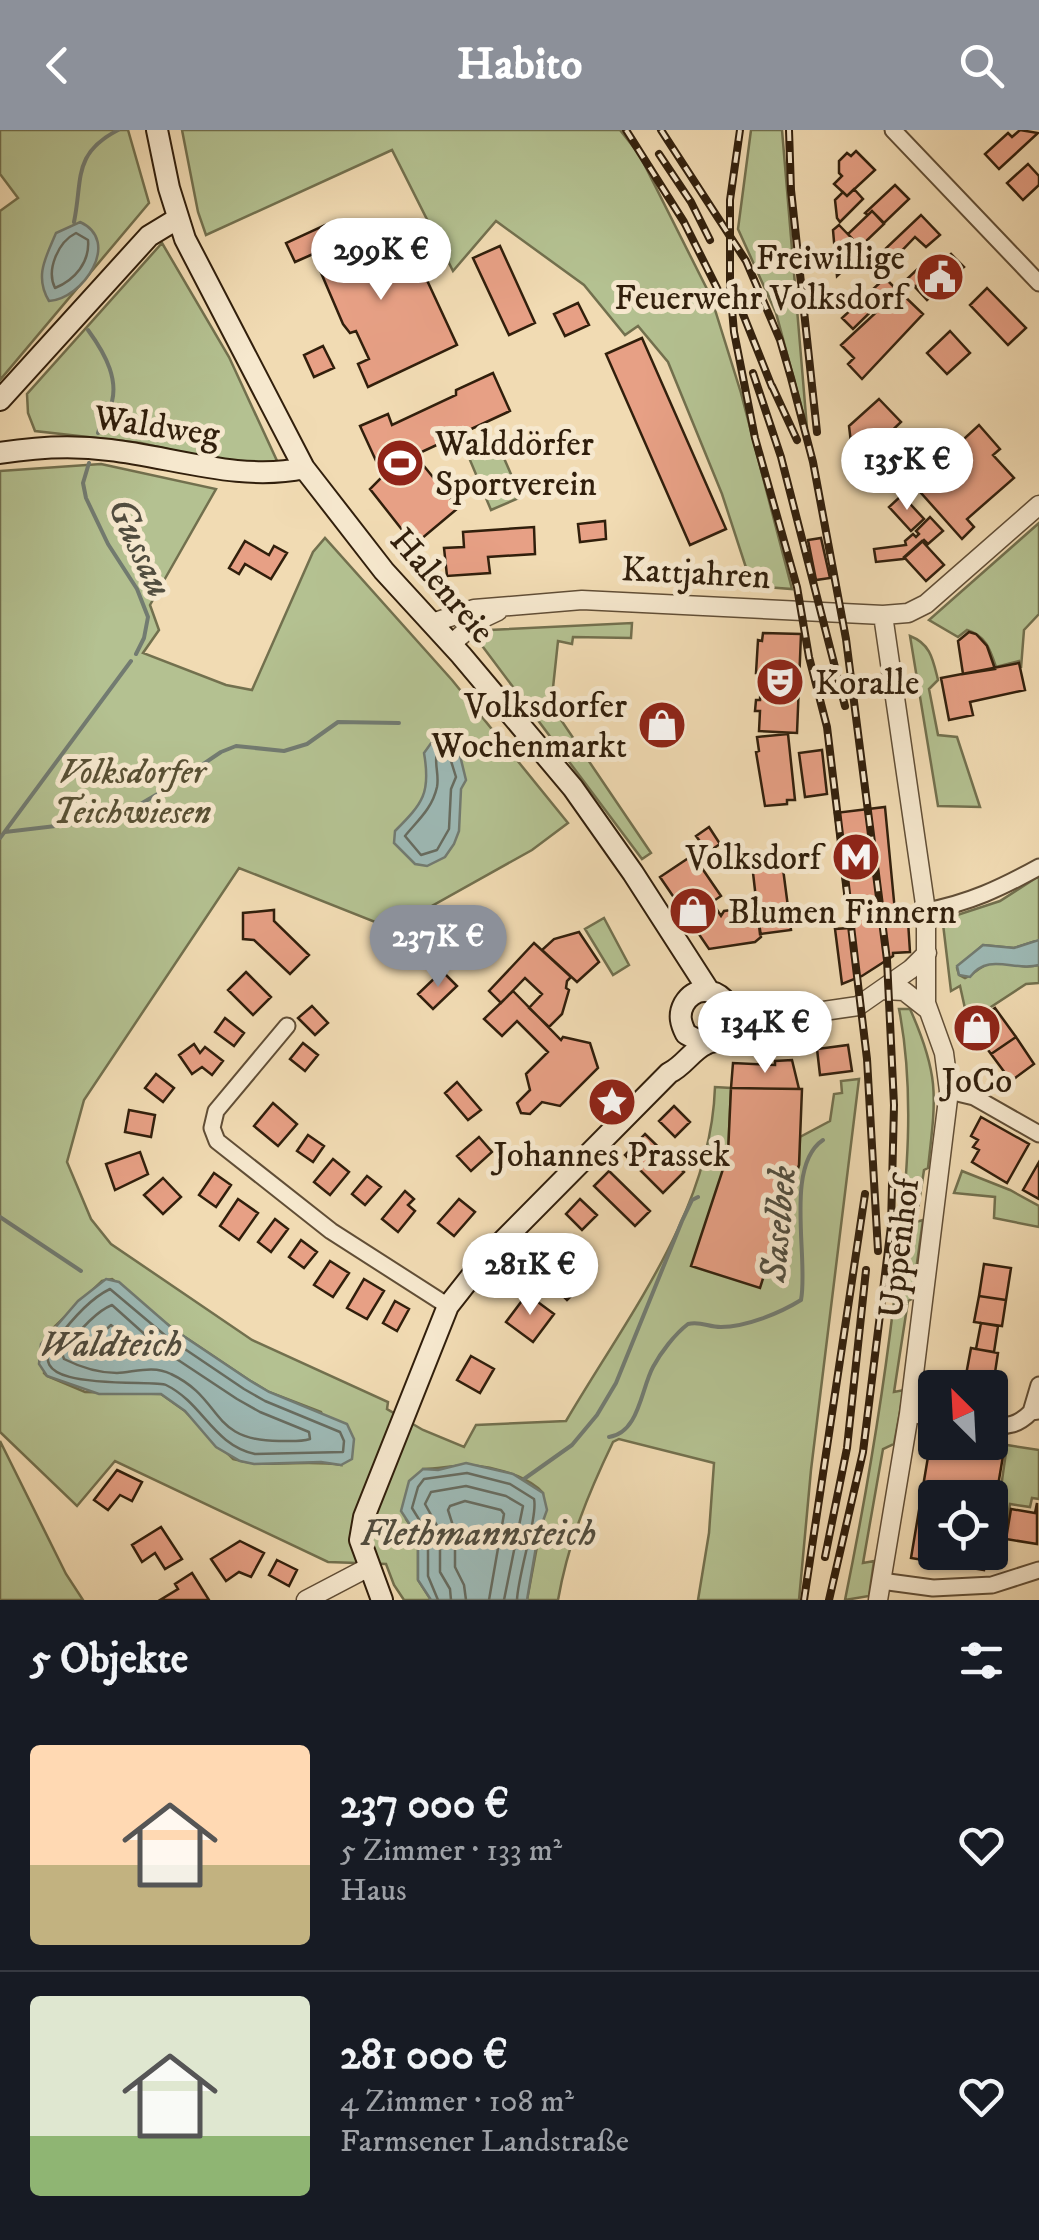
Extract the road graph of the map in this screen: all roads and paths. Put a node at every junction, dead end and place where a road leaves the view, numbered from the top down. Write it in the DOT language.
graph roads {
  1 [pos="157,130"];
  2 [pos="893,130"];
  3 [pos="178,218"];
  4 [pos="1039,282"];
  5 [pos="0,400"];
  6 [pos="0,453"];
  7 [pos="304,468"];
  8 [pos="1039,505"];
  9 [pos="507,606"];
  10 [pos="883,615"];
  11 [pos="432,624"];
  12 [pos="451,644"];
  13 [pos="1039,867"];
  14 [pos="926,911"];
  15 [pos="927,953"];
  16 [pos="883,990"];
  17 [pos="700,994"];
  18 [pos="732,1009"];
  19 [pos="927,1009"];
  20 [pos="769,1020"];
  21 [pos="287,1026"];
  22 [pos="728,1033"];
  23 [pos="696,1039"];
  24 [pos="948,1091"];
  25 [pos="1039,1134"];
  26 [pos="448,1306"];
  27 [pos="1039,1385"];
  28 [pos="1035,1411"];
  29 [pos="909,1414"];
  30 [pos="918,1415"];
  31 [pos="1008,1426"];
  32 [pos="368,1568"];
  33 [pos="1039,1570"];
  34 [pos="879,1590"];
  35 [pos="306,1600"];
  36 [pos="382,1600"];
  1 -- 3 [label="main road, Halenreie"];
  2 -- 4 [label="street"];
  3 -- 5 [label="main road"];
  3 -- 7 [label="main road, Halenreie"];
  6 -- 7 [label="main road, Waldweg"];
  7 -- 11 [label="main road, Halenreie"];
  8 -- 10 [label="street, Kattjahren"];
  9 -- 10 [label="street, Kattjahren"];
  9 -- 11 [label="street, Kattjahren"];
  9 -- 12 [label="street, Kattjahren"];
  10 -- 14 [label="street"];
  11 -- 12 [label="main road, Halenreie"];
  12 -- 17 [label="main road, Halenreie"];
  13 -- 14 [label="street"];
  14 -- 15 [label="street"];
  15 -- 16 [label="street"];
  15 -- 19 [label="street"];
  16 -- 19 [label="street"];
  16 -- 20 [label="street"];
  17 -- 18 [label="main road"];
  17 -- 23 [label="main road"];
  18 -- 20 [label="street"];
  18 -- 22 [label="main road"];
  19 -- 24 [label="street, Uppenhof"];
  20 -- 22 [label="street"];
  21 -- 26 [label="street"];
  22 -- 23 [label="main road"];
  23 -- 26 [label="main road"];
  24 -- 25 [label="street"];
  24 -- 29 [label="street, Uppenhof"];
  26 -- 32 [label="main road"];
  27 -- 28 [label="street"];
  28 -- 31 [label="street"];
  29 -- 30 [label="street"];
  29 -- 34 [label="street, Uppenhof"];
  32 -- 35 [label="street"];
  32 -- 36 [label="main road"];
  33 -- 34 [label="street"];
}
